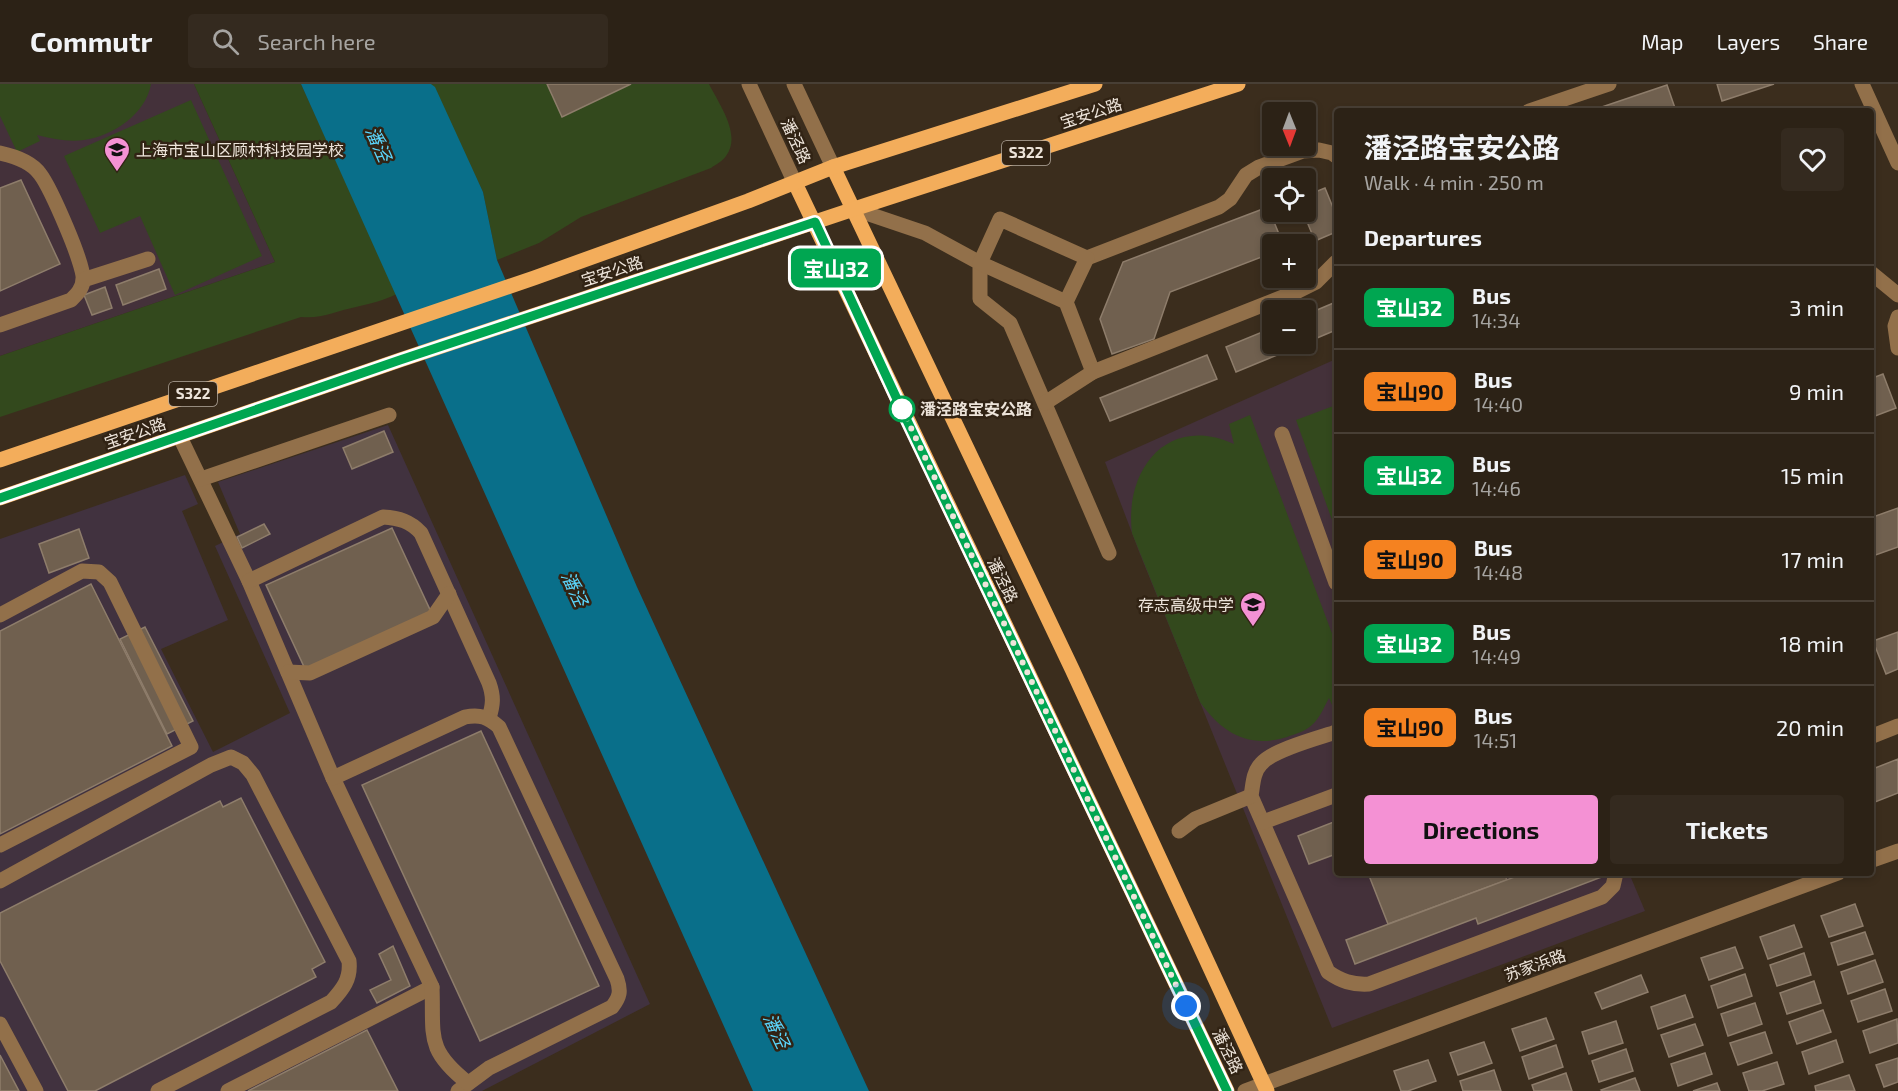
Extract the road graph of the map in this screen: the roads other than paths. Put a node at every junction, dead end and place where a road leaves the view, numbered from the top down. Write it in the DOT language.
graph roads {
  1 [pos="749,84"];
  2 [pos="794,84"];
  3 [pos="1095,84"];
  4 [pos="1238,84"];
  5 [pos="1609,84"];
  6 [pos="1862,84"];
  7 [pos="1538,108"];
  8 [pos="1873,108"];
  9 [pos="1874,110"];
  10 [pos="0,153"];
  11 [pos="1334,154"];
  12 [pos="1898,163"];
  13 [pos="833,167"];
  14 [pos="795,183"];
  15 [pos="854,209"];
  16 [pos="815,222"];
  17 [pos="1087,258"];
  18 [pos="148,259"];
  19 [pos="980,263"];
  20 [pos="1334,264"];
  21 [pos="1874,275"];
  22 [pos="84,280"];
  23 [pos="1898,295"];
  24 [pos="1066,302"];
  25 [pos="1898,317"];
  26 [pos="0,325"];
  27 [pos="1898,348"];
  28 [pos="1093,372"];
  29 [pos="1045,403"];
  30 [pos="389,415"];
  31 [pos="1282,434"];
  32 [pos="180,437"];
  33 [pos="0,460"];
  34 [pos="201,479"];
  35 [pos="0,498"];
  36 [pos="1109,553"];
  37 [pos="1334,577"];
  38 [pos="249,581"];
  39 [pos="449,594"];
  40 [pos="0,615"];
  41 [pos="288,672"];
  42 [pos="489,718"];
  43 [pos="1898,726"];
  44 [pos="1334,733"];
  45 [pos="1874,735"];
  46 [pos="333,778"];
  47 [pos="1251,796"];
  48 [pos="1334,796"];
  49 [pos="1263,822"];
  50 [pos="1179,831"];
  51 [pos="0,844"];
  52 [pos="1898,851"];
  53 [pos="1874,860"];
  54 [pos="1615,876"];
  55 [pos="1830,876"];
  56 [pos="0,882"];
  57 [pos="432,987"];
  58 [pos="0,1024"];
  59 [pos="463,1087"];
  60 [pos="1265,1087"];
  61 [pos="36,1091"];
  62 [pos="158,1091"];
  63 [pos="228,1091"];
  64 [pos="1227,1091"];
  65 [pos="1245,1091"];
  1 -- 14 [label="street, 潘泾路"];
  2 -- 13 [label="street, 潘泾路"];
  3 -- 13 [label="main road, 宝安公路 / S322"];
  4 -- 15 [label="main road, 宝安公路 / S322"];
  5 -- 7 [label="street"];
  6 -- 8 [label="street"];
  9 -- 12 [label="street"];
  10 -- 22 [label="street"];
  11 -- 17 [label="street"];
  13 -- 14 [label="main road, 宝安公路 / S322"];
  13 -- 15 [label="main road, 潘泾路"];
  14 -- 16 [label="main road, 潘泾路"];
  14 -- 33 [label="main road, 宝安公路 / S322"];
  15 -- 16 [label="main road, 宝安公路 / S322"];
  15 -- 19 [label="street"];
  15 -- 60 [label="main road, 潘泾路"];
  16 -- 32 [label="main road, 宝安公路 / S322"];
  16 -- 64 [label="main road, 潘泾路"];
  17 -- 19 [label="street"];
  17 -- 24 [label="street"];
  18 -- 22 [label="street"];
  19 -- 24 [label="street"];
  19 -- 29 [label="street"];
  20 -- 28 [label="street"];
  21 -- 23 [label="street"];
  22 -- 26 [label="street"];
  24 -- 28 [label="street"];
  25 -- 27 [label="street"];
  28 -- 29 [label="street"];
  29 -- 36 [label="street"];
  30 -- 34 [label="street"];
  31 -- 37 [label="street"];
  32 -- 34 [label="street"];
  32 -- 35 [label="main road, 宝安公路 / S322"];
  34 -- 38 [label="street"];
  38 -- 39 [label="street"];
  38 -- 41 [label="street"];
  39 -- 41 [label="street"];
  39 -- 42 [label="street"];
  40 -- 51 [label="street"];
  41 -- 46 [label="street"];
  42 -- 46 [label="street"];
  42 -- 59 [label="street"];
  43 -- 45 [label="street"];
  44 -- 47 [label="street"];
  46 -- 57 [label="street"];
  47 -- 49 [label="street"];
  47 -- 50 [label="street"];
  48 -- 49 [label="street"];
  49 -- 54 [label="street"];
  52 -- 53 [label="street"];
  55 -- 60 [label="street, 苏家浜路"];
  56 -- 62 [label="street"];
  57 -- 59 [label="street"];
  57 -- 63 [label="street"];
  58 -- 61 [label="street"];
  60 -- 65 [label="street, 苏家浜路"];
}
